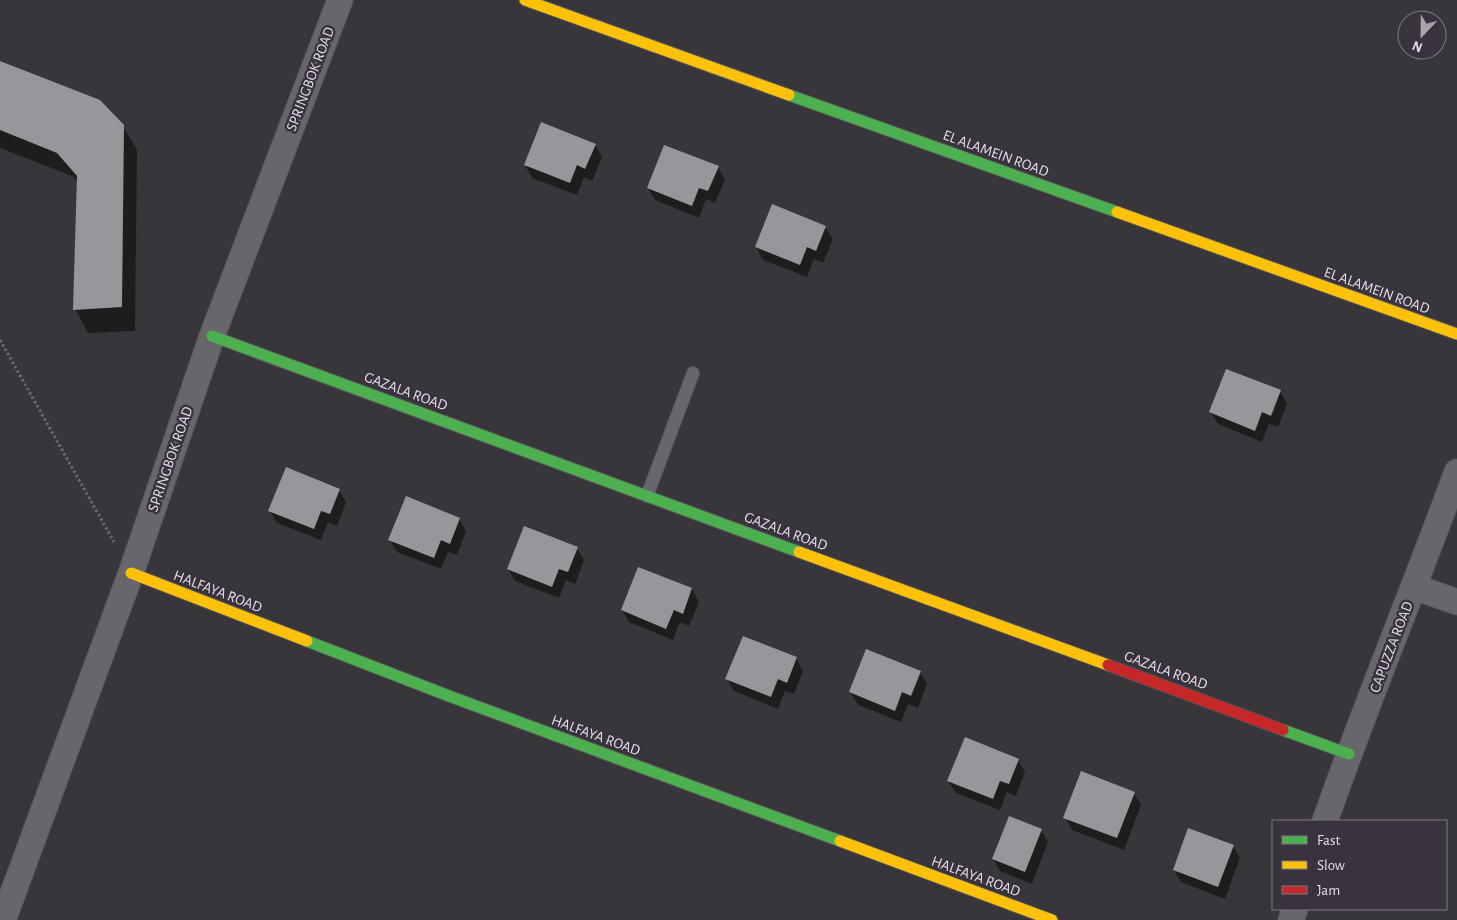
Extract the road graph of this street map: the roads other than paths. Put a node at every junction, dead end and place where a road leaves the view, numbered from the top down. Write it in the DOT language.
graph roads {
  1 [pos="340,0"];
  2 [pos="525,0"];
  3 [pos="1457,334"];
  4 [pos="212,336"];
  5 [pos="693,373"];
  6 [pos="1457,472"];
  7 [pos="647,496"];
  8 [pos="131,573"];
  9 [pos="1415,586"];
  10 [pos="1457,602"];
  11 [pos="1349,754"];
  12 [pos="1325,820"];
  13 [pos="11,867"];
  14 [pos="3,920"];
  15 [pos="1052,920"];
  1 -- 4 [label="street, SPRINGBOK ROAD"];
  2 -- 3 [label="street, EL ALAMEIN ROAD"];
  4 -- 7 [label="street, GAZALA ROAD"];
  4 -- 8 [label="street, SPRINGBOK ROAD"];
  5 -- 7 [label="lane"];
  6 -- 9 [label="street, CAPUZZA ROAD"];
  7 -- 11 [label="street, GAZALA ROAD"];
  8 -- 13 [label="street, SPRINGBOK ROAD"];
  8 -- 15 [label="street, HALFAYA ROAD"];
  9 -- 10 [label="street"];
  9 -- 11 [label="street, CAPUZZA ROAD"];
  11 -- 12 [label="street, CAPUZZA ROAD"];
  13 -- 14 [label="street, SPRINGBOK ROAD"];
}
